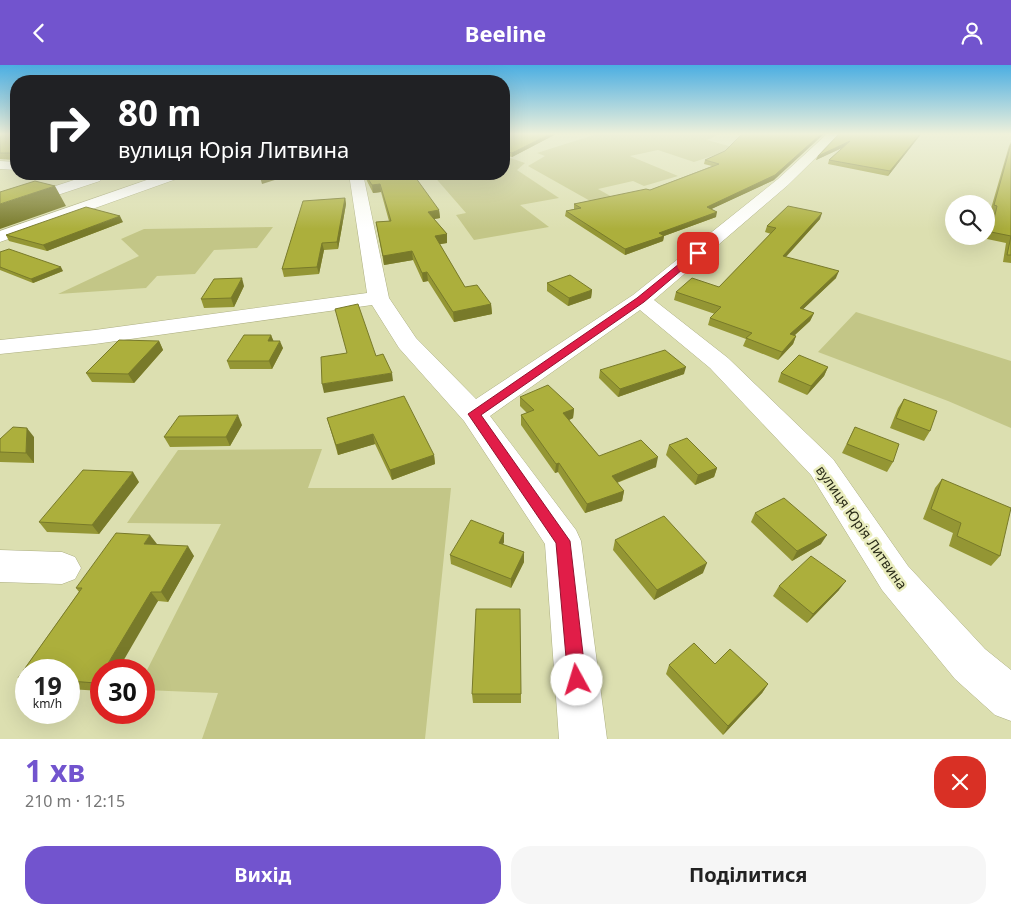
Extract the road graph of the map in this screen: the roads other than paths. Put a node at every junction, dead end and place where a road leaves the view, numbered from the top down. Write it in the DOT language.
graph roads {
  1 [pos="801,165"];
  2 [pos="90,180"];
  3 [pos="161,180"];
  4 [pos="357,180"];
  5 [pos="0,209"];
  6 [pos="0,237"];
  7 [pos="378,298"];
  8 [pos="640,300"];
  9 [pos="0,347"];
  10 [pos="474,414"];
  11 [pos="0,566"];
  12 [pos="62,568"];
  13 [pos="1011,699"];
  14 [pos="583,739"];
  1 -- 8 [label="street"];
  2 -- 5 [label="street"];
  3 -- 6 [label="street"];
  4 -- 7 [label="street"];
  7 -- 9 [label="street"];
  7 -- 10 [label="street"];
  8 -- 10 [label="street"];
  8 -- 13 [label="street, вулиця Юрія Литвина"];
  10 -- 14 [label="street"];
  11 -- 12 [label="street"];
}
